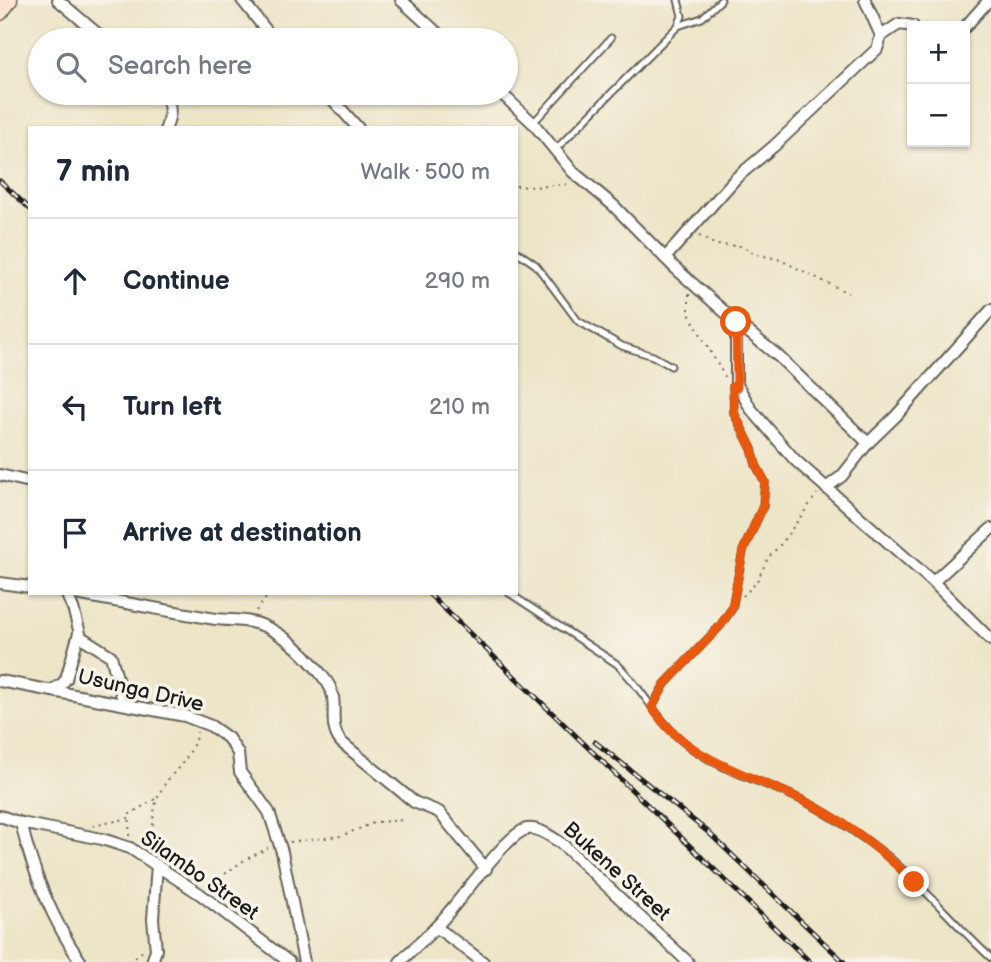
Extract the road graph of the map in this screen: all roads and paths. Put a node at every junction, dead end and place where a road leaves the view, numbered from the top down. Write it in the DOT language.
graph roads {
  1 [pos="9,0"];
  2 [pos="58,0"];
  3 [pos="242,0"];
  4 [pos="401,0"];
  5 [pos="678,0"];
  6 [pos="721,0"];
  7 [pos="865,0"];
  8 [pos="989,0"];
  9 [pos="0,12"];
  10 [pos="970,21"];
  11 [pos="907,25"];
  12 [pos="678,26"];
  13 [pos="92,28"];
  14 [pos="264,28"];
  15 [pos="432,28"];
  16 [pos="881,36"];
  17 [pos="611,38"];
  18 [pos="169,105"];
  19 [pos="338,105"];
  20 [pos="514,105"];
  21 [pos="533,123"];
  22 [pos="167,126"];
  23 [pos="356,126"];
  24 [pos="556,149"];
  25 [pos="583,182"];
  26 [pos="518,186"];
  27 [pos="688,233"];
  28 [pos="518,252"];
  29 [pos="665,258"];
  30 [pos="688,291"];
  31 [pos="848,293"];
  32 [pos="991,310"];
  33 [pos="736,322"];
  34 [pos="671,366"];
  35 [pos="733,386"];
  36 [pos="868,443"];
  37 [pos="0,475"];
  38 [pos="842,476"];
  39 [pos="28,482"];
  40 [pos="825,487"];
  41 [pos="839,499"];
  42 [pos="991,529"];
  43 [pos="933,582"];
  44 [pos="0,583"];
  45 [pos="28,587"];
  46 [pos="68,595"];
  47 [pos="79,595"];
  48 [pos="268,595"];
  49 [pos="512,595"];
  50 [pos="734,603"];
  51 [pos="246,622"];
  52 [pos="79,633"];
  53 [pos="991,640"];
  54 [pos="0,681"];
  55 [pos="52,690"];
  56 [pos="124,704"];
  57 [pos="652,707"];
  58 [pos="199,720"];
  59 [pos="157,799"];
  60 [pos="0,816"];
  61 [pos="128,818"];
  62 [pos="405,820"];
  63 [pos="21,822"];
  64 [pos="93,826"];
  65 [pos="279,844"];
  66 [pos="130,848"];
  67 [pos="143,856"];
  68 [pos="157,865"];
  69 [pos="486,869"];
  70 [pos="200,894"];
  71 [pos="436,927"];
  72 [pos="155,940"];
  73 [pos="991,958"];
  74 [pos="81,962"];
  75 [pos="130,962"];
  76 [pos="152,962"];
  77 [pos="289,962"];
  78 [pos="304,962"];
  79 [pos="400,962"];
  80 [pos="482,962"];
  81 [pos="688,962"];
  1 -- 9 [label="main road"];
  2 -- 13 [label="street"];
  3 -- 14 [label="street"];
  4 -- 15 [label="street"];
  5 -- 12 [label="lane"];
  6 -- 12 [label="lane"];
  7 -- 16 [label="street"];
  8 -- 10 [label="street"];
  11 -- 16 [label="street"];
  12 -- 24 [label="lane"];
  16 -- 27 [label="street"];
  17 -- 21 [label="lane"];
  18 -- 22 [label="street"];
  19 -- 23 [label="street"];
  20 -- 21 [label="street"];
  21 -- 24 [label="street"];
  24 -- 25 [label="street"];
  25 -- 26 [label="path"];
  25 -- 29 [label="street"];
  27 -- 29 [label="street"];
  27 -- 31 [label="path"];
  28 -- 34 [label="lane"];
  29 -- 33 [label="street"];
  30 -- 35 [label="path"];
  32 -- 36 [label="street"];
  33 -- 36 [label="street"];
  33 -- 40 [label="street"];
  35 -- 50 [label="lane"];
  36 -- 38 [label="street"];
  37 -- 39 [label="street"];
  38 -- 40 [label="street"];
  38 -- 41 [label="street"];
  40 -- 41 [label="street"];
  40 -- 50 [label="path"];
  41 -- 43 [label="street"];
  42 -- 43 [label="street"];
  43 -- 53 [label="street"];
  44 -- 45 [label="street"];
  46 -- 52 [label="street"];
  47 -- 51 [label="street"];
  48 -- 51 [label="path"];
  49 -- 57 [label="lane"];
  50 -- 57 [label="lane"];
  51 -- 69 [label="street"];
  52 -- 55 [label="street"];
  52 -- 56 [label="street"];
  54 -- 55 [label="street, Usunga Drive"];
  55 -- 56 [label="street, Usunga Drive"];
  56 -- 58 [label="street, Usunga Drive"];
  57 -- 73 [label="lane"];
  58 -- 59 [label="path"];
  58 -- 65 [label="street, Usunga Drive"];
  59 -- 61 [label="path"];
  59 -- 67 [label="path"];
  60 -- 63 [label="street, Silambo Street"];
  61 -- 64 [label="path"];
  61 -- 66 [label="path"];
  62 -- 65 [label="path"];
  63 -- 66 [label="street, Silambo Street"];
  63 -- 74 [label="street"];
  65 -- 70 [label="path"];
  65 -- 78 [label="street, Usunga Drive"];
  66 -- 67 [label="street, Silambo Street"];
  67 -- 68 [label="street, Silambo Street"];
  68 -- 70 [label="street, Silambo Street"];
  68 -- 72 [label="street"];
  69 -- 71 [label="street, Bukene Street"];
  69 -- 81 [label="street, Bukene Street"];
  70 -- 77 [label="street, Silambo Street"];
  71 -- 79 [label="street, Bukene Street"];
  71 -- 80 [label="street"];
  72 -- 75 [label="path"];
  72 -- 76 [label="street"];
}
